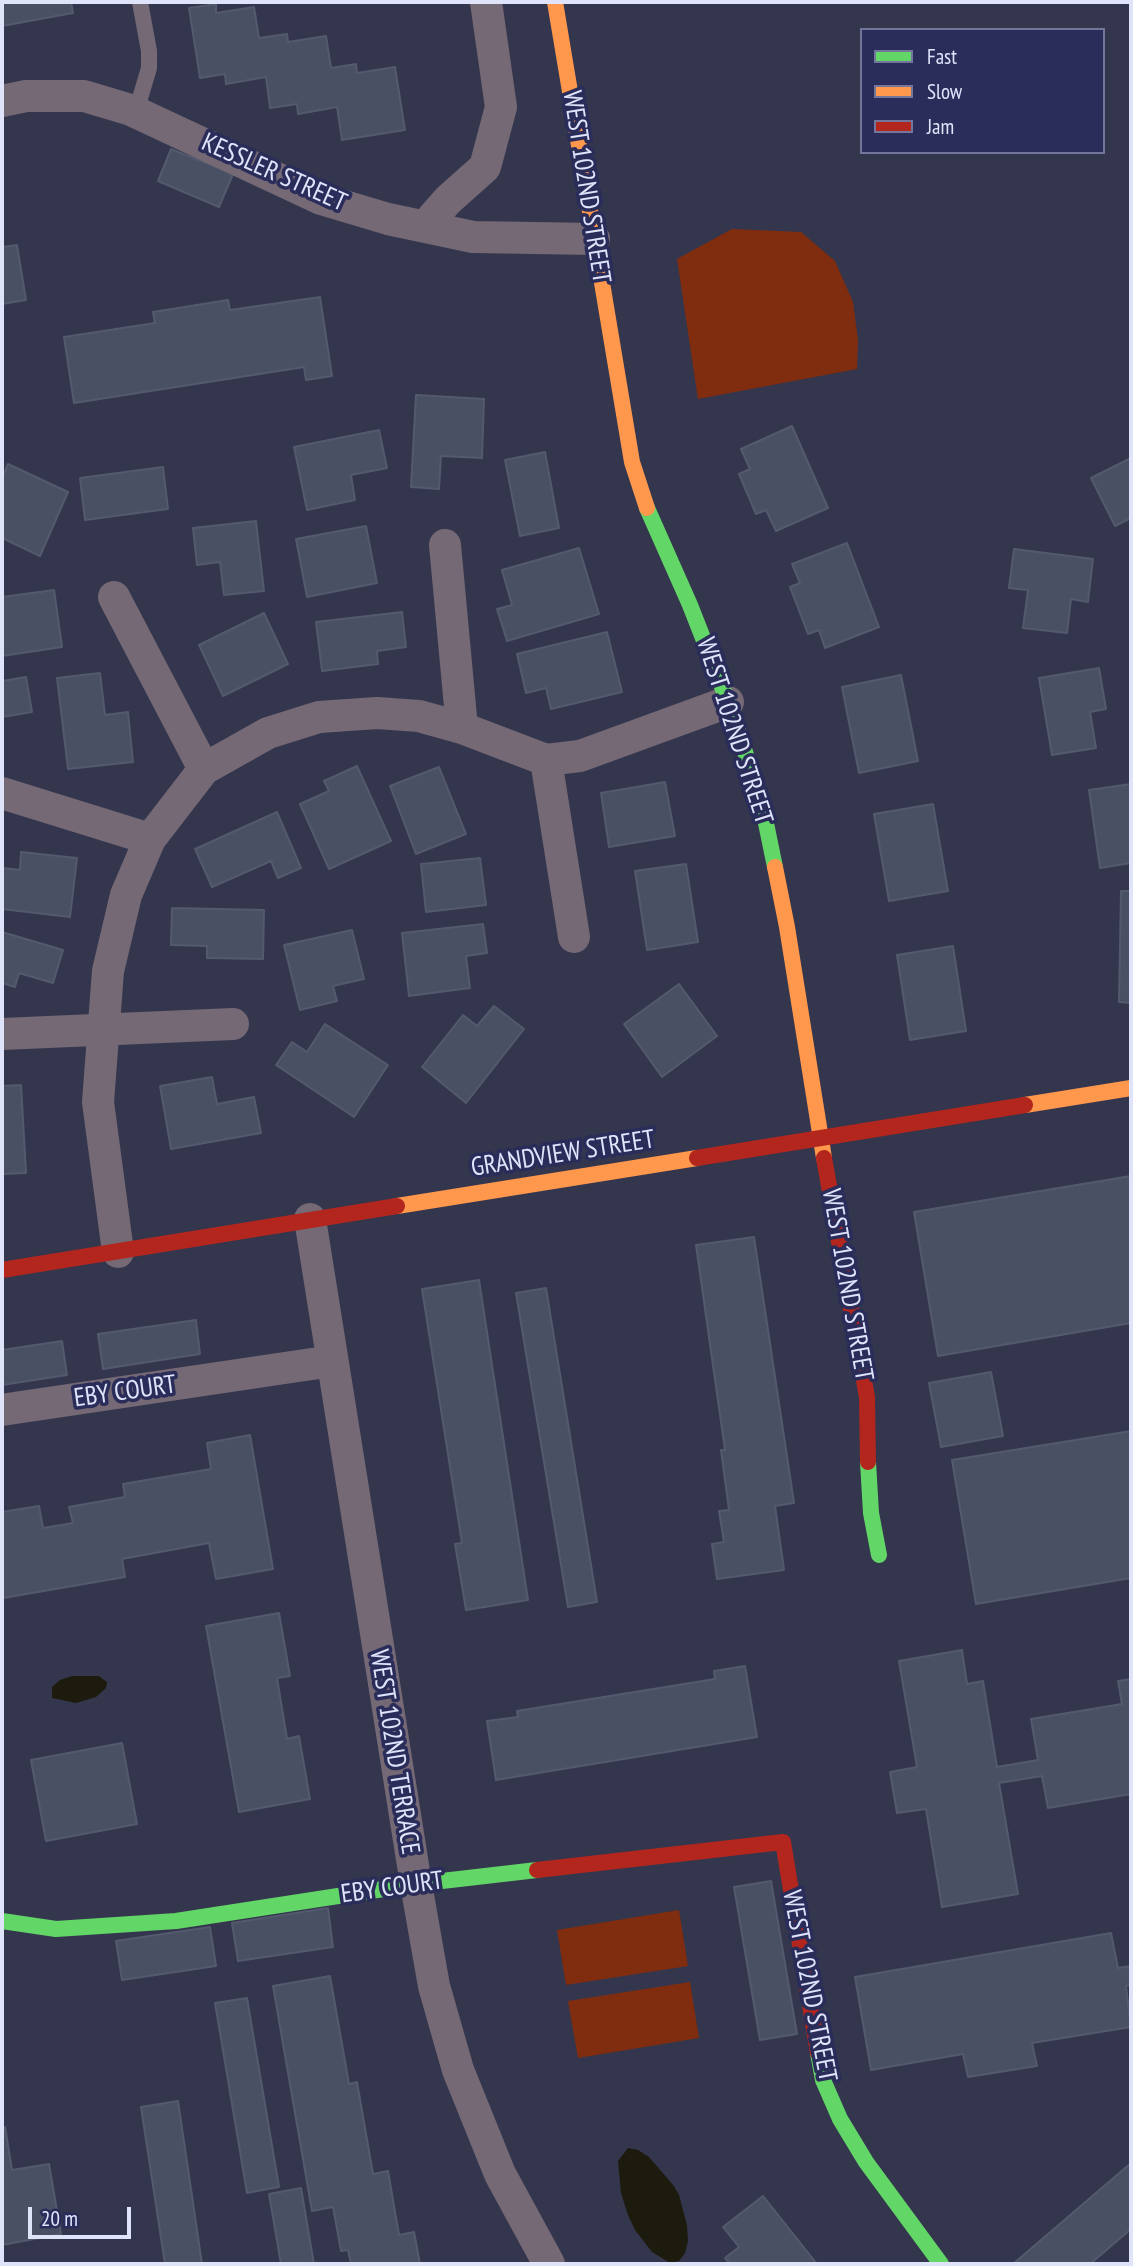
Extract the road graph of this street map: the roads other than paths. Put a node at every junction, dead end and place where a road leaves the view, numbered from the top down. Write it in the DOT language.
graph roads {
  1 [pos="141,2"];
  2 [pos="486,2"];
  3 [pos="555,2"];
  4 [pos="2,101"];
  5 [pos="135,111"];
  6 [pos="425,226"];
  7 [pos="594,239"];
  8 [pos="445,545"];
  9 [pos="114,597"];
  10 [pos="728,702"];
  11 [pos="462,728"];
  12 [pos="546,760"];
  13 [pos="204,769"];
  14 [pos="2,793"];
  15 [pos="150,839"];
  16 [pos="574,937"];
  17 [pos="233,1024"];
  18 [pos="104,1030"];
  19 [pos="2,1034"];
  20 [pos="1131,1088"];
  21 [pos="822,1138"];
  22 [pos="310,1219"];
  23 [pos="118,1252"];
  24 [pos="2,1270"];
  25 [pos="332,1361"];
  26 [pos="2,1410"];
  27 [pos="879,1555"];
  28 [pos="783,1842"];
  29 [pos="416,1884"];
  30 [pos="2,1921"];
  31 [pos="549,2264"];
  32 [pos="942,2264"];
  1 -- 5 [label="lane"];
  2 -- 6 [label="street"];
  3 -- 7 [label="street, WEST 102ND STREET"];
  4 -- 5 [label="street, KESSLER STREET"];
  5 -- 6 [label="street, KESSLER STREET"];
  6 -- 7 [label="street, KESSLER STREET"];
  7 -- 10 [label="street, WEST 102ND STREET"];
  8 -- 11 [label="street"];
  9 -- 13 [label="street"];
  10 -- 12 [label="street"];
  10 -- 21 [label="street, WEST 102ND STREET"];
  11 -- 12 [label="street"];
  11 -- 13 [label="street"];
  12 -- 16 [label="street"];
  13 -- 15 [label="street"];
  14 -- 15 [label="street"];
  15 -- 18 [label="street"];
  17 -- 18 [label="street"];
  18 -- 19 [label="street"];
  18 -- 23 [label="street"];
  20 -- 21 [label="street, GRANDVIEW STREET"];
  21 -- 22 [label="street, GRANDVIEW STREET"];
  21 -- 27 [label="street, WEST 102ND STREET"];
  22 -- 23 [label="street, GRANDVIEW STREET"];
  22 -- 25 [label="street, WEST 102ND TERRACE"];
  23 -- 24 [label="street, GRANDVIEW STREET"];
  25 -- 26 [label="street, EBY COURT"];
  25 -- 29 [label="street, WEST 102ND TERRACE"];
  28 -- 29 [label="street, EBY COURT"];
  28 -- 32 [label="street, WEST 102ND STREET"];
  29 -- 30 [label="street, EBY COURT"];
  29 -- 31 [label="street, WEST 102ND TERRACE"];
}
